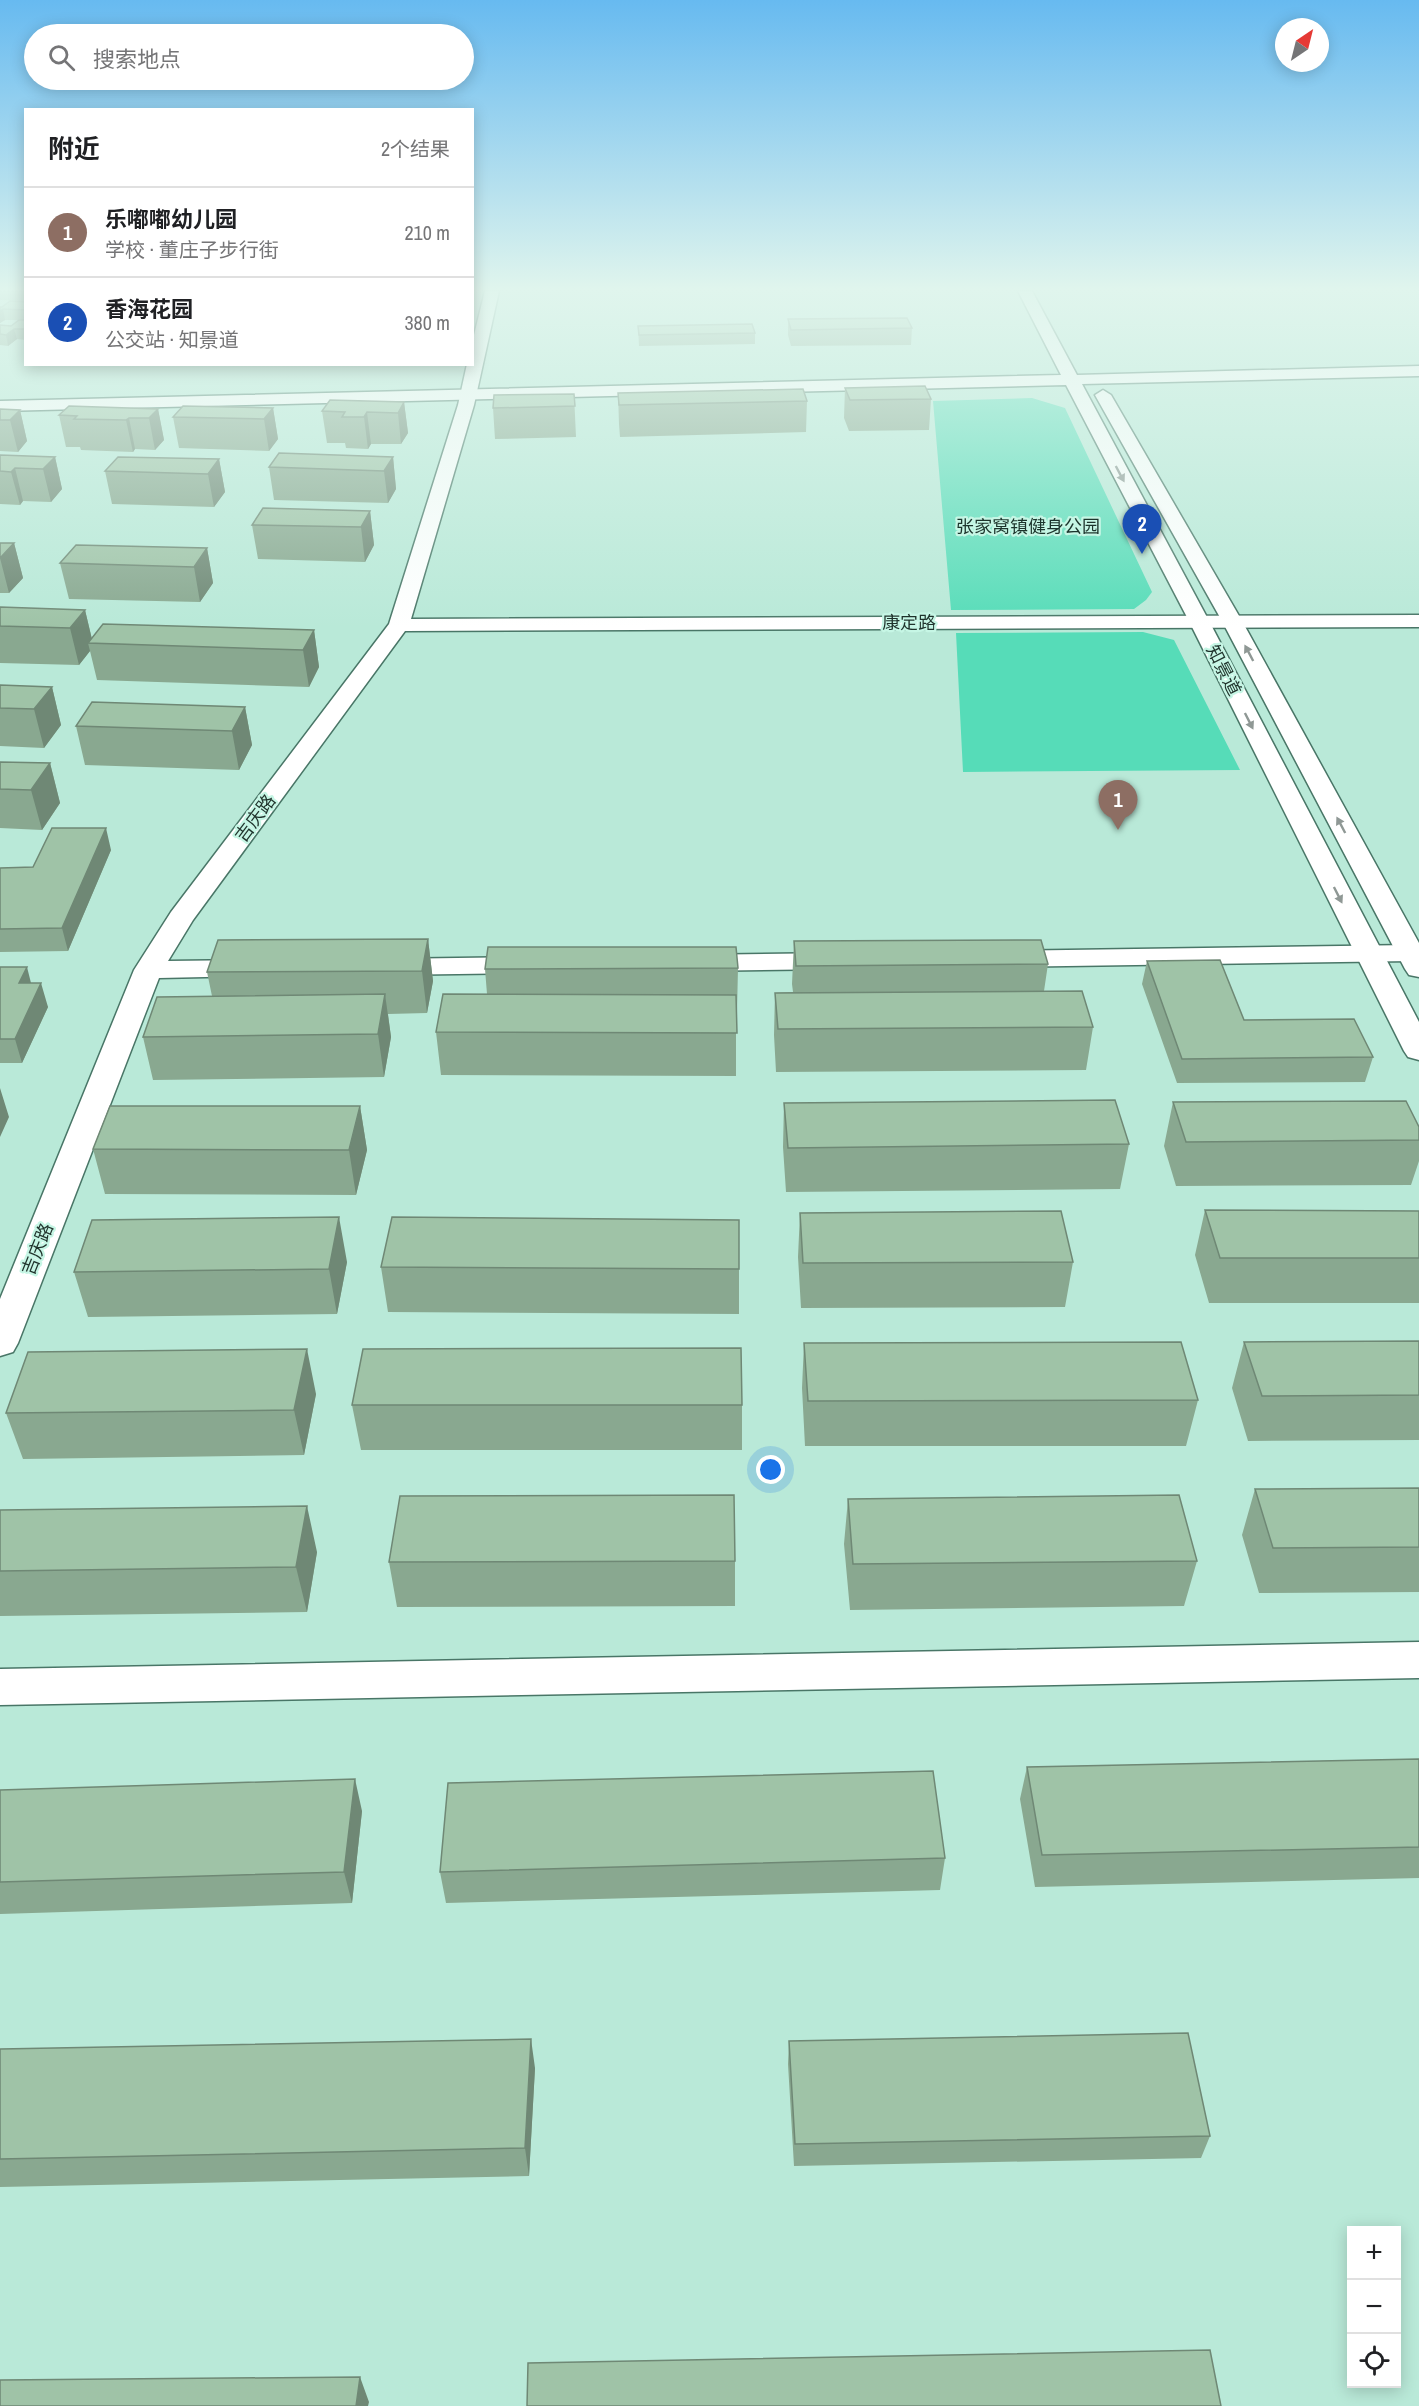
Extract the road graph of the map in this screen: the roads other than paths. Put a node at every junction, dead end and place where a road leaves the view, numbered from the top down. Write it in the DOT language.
graph roads {
  1 [pos="212,403"];
  2 [pos="358,403"];
  3 [pos="466,403"];
  4 [pos="1094,403"];
  5 [pos="1097,403"];
  6 [pos="0,406"];
  7 [pos="0,414"];
  8 [pos="1199,621"];
  9 [pos="1232,621"];
  10 [pos="1419,621"];
  11 [pos="399,625"];
  12 [pos="1368,954"];
  13 [pos="980,959"];
  14 [pos="861,960"];
  15 [pos="1415,961"];
  16 [pos="671,963"];
  17 [pos="552,964"];
  18 [pos="362,967"];
  19 [pos="279,968"];
  20 [pos="148,970"];
  21 [pos="1419,1051"];
  22 [pos="0,1342"];
  23 [pos="1419,1660"];
  24 [pos="0,1687"];
  1 -- 6 [label="main road"];
  2 -- 7 [label="main road"];
  3 -- 11 [label="main road, 吉庆路"];
  4 -- 8 [label="main road, 知景道, one-way"];
  5 -- 9 [label="main road, 知景道"];
  8 -- 9 [label="main road, 康定路"];
  8 -- 11 [label="main road, 康定路"];
  8 -- 12 [label="main road, 知景道, one-way"];
  9 -- 10 [label="main road, 康定路"];
  15 -- 9 [label="main road, 知景道, one-way"];
  11 -- 20 [label="main road, 吉庆路"];
  12 -- 13 [label="main road"];
  12 -- 15 [label="main road"];
  12 -- 21 [label="main road, 知景道"];
  14 -- 16 [label="main road"];
  17 -- 18 [label="main road"];
  19 -- 20 [label="main road"];
  20 -- 22 [label="main road, 吉庆路"];
  23 -- 24 [label="main road"];
}
